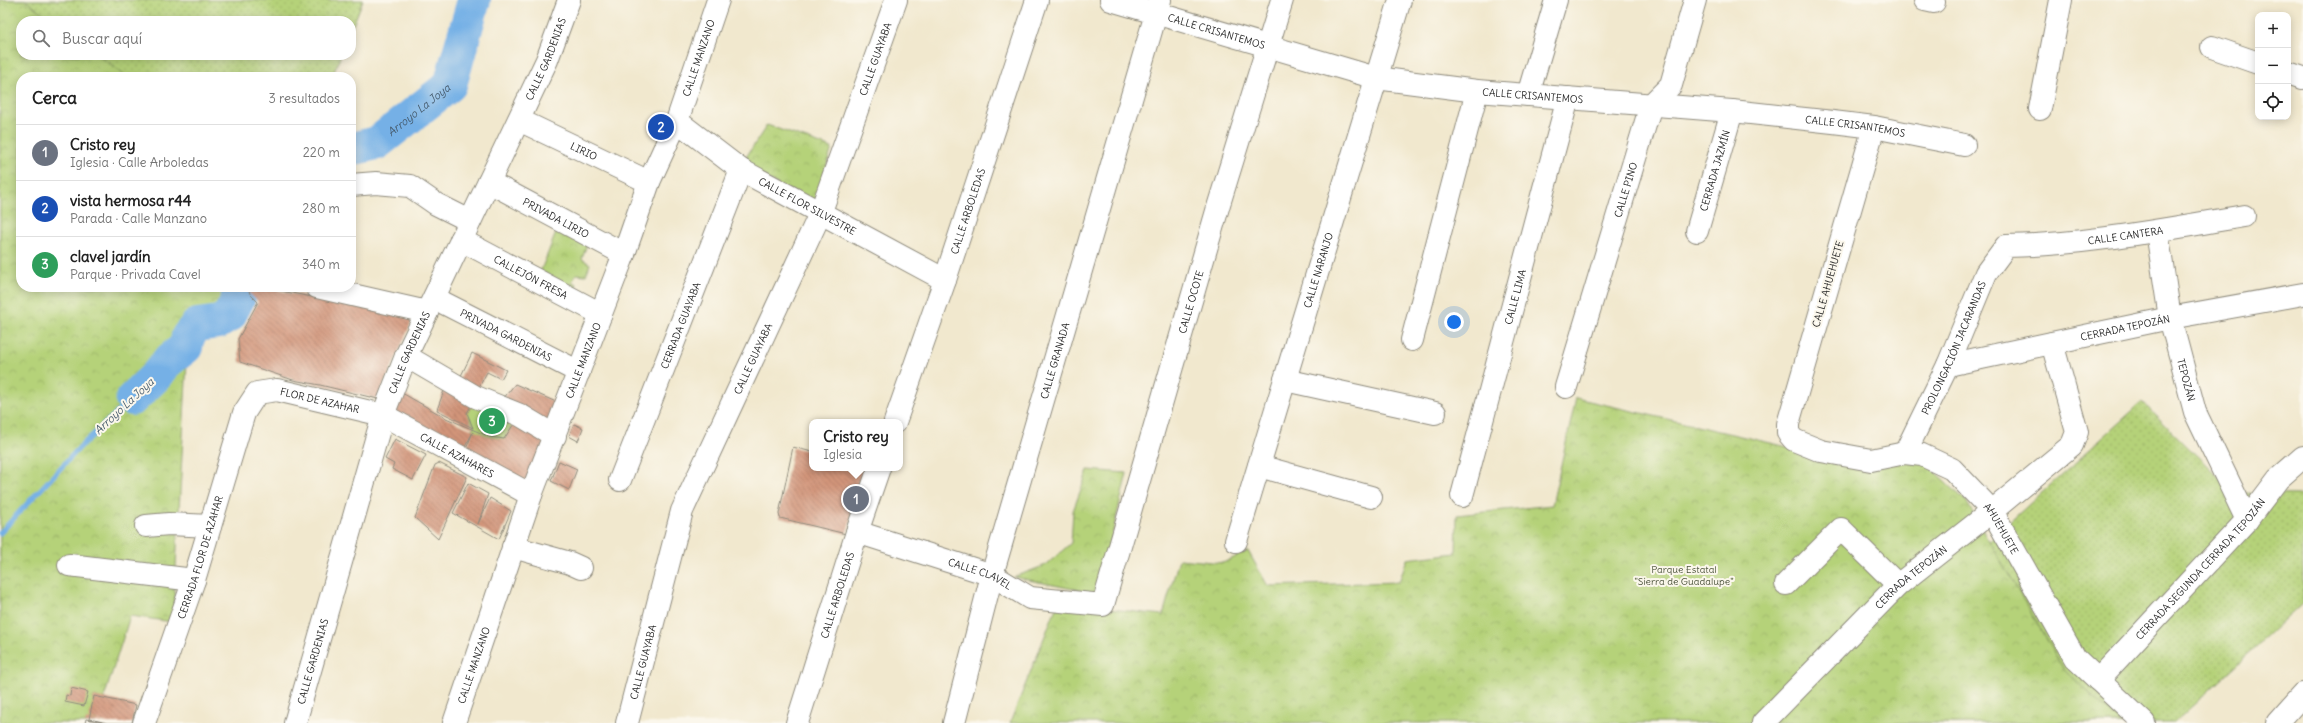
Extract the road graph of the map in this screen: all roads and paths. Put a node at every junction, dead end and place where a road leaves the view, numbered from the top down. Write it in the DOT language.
graph roads {
  1 [pos="569,0"];
  2 [pos="718,0"];
  3 [pos="896,0"];
  4 [pos="1036,0"];
  5 [pos="1111,0"];
  6 [pos="1282,0"];
  7 [pos="1400,0"];
  8 [pos="1556,0"];
  9 [pos="1696,0"];
  10 [pos="2061,0"];
  11 [pos="1158,7"];
  12 [pos="1267,46"];
  13 [pos="2212,47"];
  14 [pos="2255,62"];
  15 [pos="2291,74"];
  16 [pos="1376,78"];
  17 [pos="2303,78"];
  18 [pos="1477,91"];
  19 [pos="1528,95"];
  20 [pos="1568,98"];
  21 [pos="1651,105"];
  22 [pos="2040,109"];
  23 [pos="1732,111"];
  24 [pos="519,120"];
  25 [pos="676,121"];
  26 [pos="1874,127"];
  27 [pos="1964,145"];
  28 [pos="741,170"];
  29 [pos="489,182"];
  30 [pos="649,182"];
  31 [pos="356,185"];
  32 [pos="820,214"];
  33 [pos="2244,216"];
  34 [pos="466,231"];
  35 [pos="1697,231"];
  36 [pos="2156,231"];
  37 [pos="2006,246"];
  38 [pos="624,254"];
  39 [pos="945,280"];
  40 [pos="349,292"];
  41 [pos="2303,294"];
  42 [pos="431,305"];
  43 [pos="601,314"];
  44 [pos="2170,318"];
  45 [pos="1412,340"];
  46 [pos="2052,343"];
  47 [pos="406,356"];
  48 [pos="1948,365"];
  49 [pos="579,372"];
  50 [pos="1284,380"];
  51 [pos="1566,387"];
  52 [pos="257,392"];
  53 [pos="1435,413"];
  54 [pos="383,416"];
  55 [pos="896,419"];
  56 [pos="555,436"];
  57 [pos="1794,440"];
  58 [pos="1905,452"];
  59 [pos="2303,457"];
  60 [pos="1259,466"];
  61 [pos="878,471"];
  62 [pos="620,480"];
  63 [pos="531,495"];
  64 [pos="1462,496"];
  65 [pos="1372,497"];
  66 [pos="1992,511"];
  67 [pos="2247,520"];
  68 [pos="146,526"];
  69 [pos="210,526"];
  70 [pos="857,532"];
  71 [pos="1236,541"];
  72 [pos="513,547"];
  73 [pos="69,565"];
  74 [pos="581,568"];
  75 [pos="992,575"];
  76 [pos="194,580"];
  77 [pos="1786,584"];
  78 [pos="1898,585"];
  79 [pos="1104,605"];
  80 [pos="2098,680"];
  81 [pos="2303,694"];
  82 [pos="144,723"];
  83 [pos="295,723"];
  84 [pos="454,723"];
  85 [pos="627,723"];
  86 [pos="798,723"];
  87 [pos="954,723"];
  88 [pos="1763,723"];
  89 [pos="2144,723"];
  90 [pos="2277,723"];
  1 -- 24 [label="street, CALLE GARDENIAS"];
  2 -- 25 [label="street, CALLE MANZANO"];
  3 -- 32 [label="street, CALLE GUAYABA"];
  4 -- 39 [label="street, CALLE ARBOLEDAS"];
  5 -- 11 [label="street, CALLE CRISANTEMOS"];
  6 -- 12 [label="street, CALLE OCOTE"];
  7 -- 16 [label="street, CALLE NARANJO"];
  8 -- 19 [label="street"];
  9 -- 21 [label="street, CALLE PINO"];
  10 -- 22 [label="street"];
  11 -- 12 [label="street, CALLE CRISANTEMOS"];
  11 -- 75 [label="street, CALLE GRANADA"];
  12 -- 16 [label="street, CALLE CRISANTEMOS"];
  12 -- 79 [label="street, CALLE OCOTE"];
  13 -- 14 [label="street"];
  15 -- 17 [label="street"];
  16 -- 18 [label="street, CALLE CRISANTEMOS"];
  16 -- 50 [label="street, CALLE NARANJO"];
  18 -- 19 [label="street, CALLE CRISANTEMOS"];
  18 -- 45 [label="street"];
  19 -- 20 [label="street, CALLE CRISANTEMOS"];
  20 -- 21 [label="street, CALLE CRISANTEMOS"];
  20 -- 64 [label="street, CALLE LIMA"];
  21 -- 23 [label="street, CALLE CRISANTEMOS"];
  21 -- 51 [label="street, CALLE PINO"];
  23 -- 26 [label="street, CALLE CRISANTEMOS"];
  23 -- 35 [label="street, CERRADA JAZMÍN"];
  24 -- 29 [label="street, CALLE GARDENIAS"];
  24 -- 30 [label="street, LIRIO"];
  25 -- 28 [label="street, CALLE FLOR SILVESTRE"];
  25 -- 30 [label="street, CALLE MANZANO"];
  26 -- 27 [label="street, CALLE CRISANTEMOS"];
  26 -- 57 [label="street, CALLE AHUEHUETE"];
  28 -- 32 [label="street, CALLE FLOR SILVESTRE"];
  28 -- 62 [label="street, CERRADA GUAYABA"];
  29 -- 34 [label="street, CALLE GARDENIAS"];
  29 -- 38 [label="street, PRIVADA LIRIO"];
  30 -- 38 [label="street, CALLE MANZANO"];
  31 -- 34 [label="street"];
  32 -- 39 [label="street, CALLE FLOR SILVESTRE"];
  32 -- 85 [label="street, CALLE GUAYABA"];
  33 -- 36 [label="street, CALLE CANTERA"];
  34 -- 42 [label="street, CALLE GARDENIAS"];
  34 -- 43 [label="street, CALLEJÓN FRESA"];
  36 -- 37 [label="street, CALLE CANTERA"];
  36 -- 44 [label="street, TEPOZÁN"];
  37 -- 48 [label="street, PROLONGACIÓN JACARANDAS"];
  38 -- 43 [label="street, CALLE MANZANO"];
  39 -- 55 [label="street, CALLE ARBOLEDAS"];
  40 -- 42 [label="street, PRIVADA GARDENIAS"];
  41 -- 44 [label="street, CERRADA TEPOZÁN"];
  42 -- 47 [label="street, CALLE GARDENIAS"];
  42 -- 49 [label="street, PRIVADA GARDENIAS"];
  43 -- 49 [label="street, CALLE MANZANO"];
  44 -- 46 [label="street, CERRADA TEPOZÁN"];
  44 -- 67 [label="street, TEPOZÁN"];
  46 -- 48 [label="street, CERRADA TEPOZÁN"];
  46 -- 66 [label="street, CERRADA TEPOZÁN"];
  47 -- 54 [label="street, CALLE GARDENIAS"];
  47 -- 56 [label="street"];
  48 -- 58 [label="street, PROLONGACIÓN JACARANDAS"];
  49 -- 56 [label="street, CALLE MANZANO"];
  50 -- 53 [label="street"];
  50 -- 60 [label="street, CALLE NARANJO"];
  52 -- 54 [label="street, FLOR DE AZAHAR"];
  52 -- 69 [label="street, CERRADA FLOR DE AZAHAR"];
  54 -- 63 [label="street, CALLE AZAHARES"];
  54 -- 83 [label="street, CALLE GARDENIAS"];
  56 -- 63 [label="street, CALLE MANZANO"];
  57 -- 58 [label="street, AHUEHUETE"];
  58 -- 66 [label="street, AHUEHUETE"];
  59 -- 67 [label="street, CERRADA SEGUNDA CERRADA TEPOZÁN"];
  60 -- 65 [label="street"];
  60 -- 71 [label="street, CALLE NARANJO"];
  61 -- 70 [label="street, CALLE ARBOLEDAS"];
  63 -- 72 [label="street, CALLE MANZANO"];
  66 -- 78 [label="street, CERRADA TEPOZÁN"];
  66 -- 80 [label="street, AHUEHUETE"];
  67 -- 80 [label="street, CERRADA SEGUNDA CERRADA TEPOZÁN"];
  68 -- 69 [label="street"];
  69 -- 76 [label="street, CERRADA FLOR DE AZAHAR"];
  70 -- 75 [label="street, CALLE CLAVEL"];
  70 -- 86 [label="street, CALLE ARBOLEDAS"];
  72 -- 74 [label="street"];
  72 -- 84 [label="street, CALLE MANZANO"];
  73 -- 76 [label="street"];
  75 -- 79 [label="street, CALLE CLAVEL"];
  75 -- 87 [label="street, CALLE GRANADA"];
  76 -- 82 [label="street, CERRADA FLOR DE AZAHAR"];
  77 -- 78 [label="street"];
  78 -- 88 [label="street, CERRADA TEPOZÁN"];
  80 -- 89 [label="street, AHUEHUETE"];
  81 -- 90 [label="street"];
}
